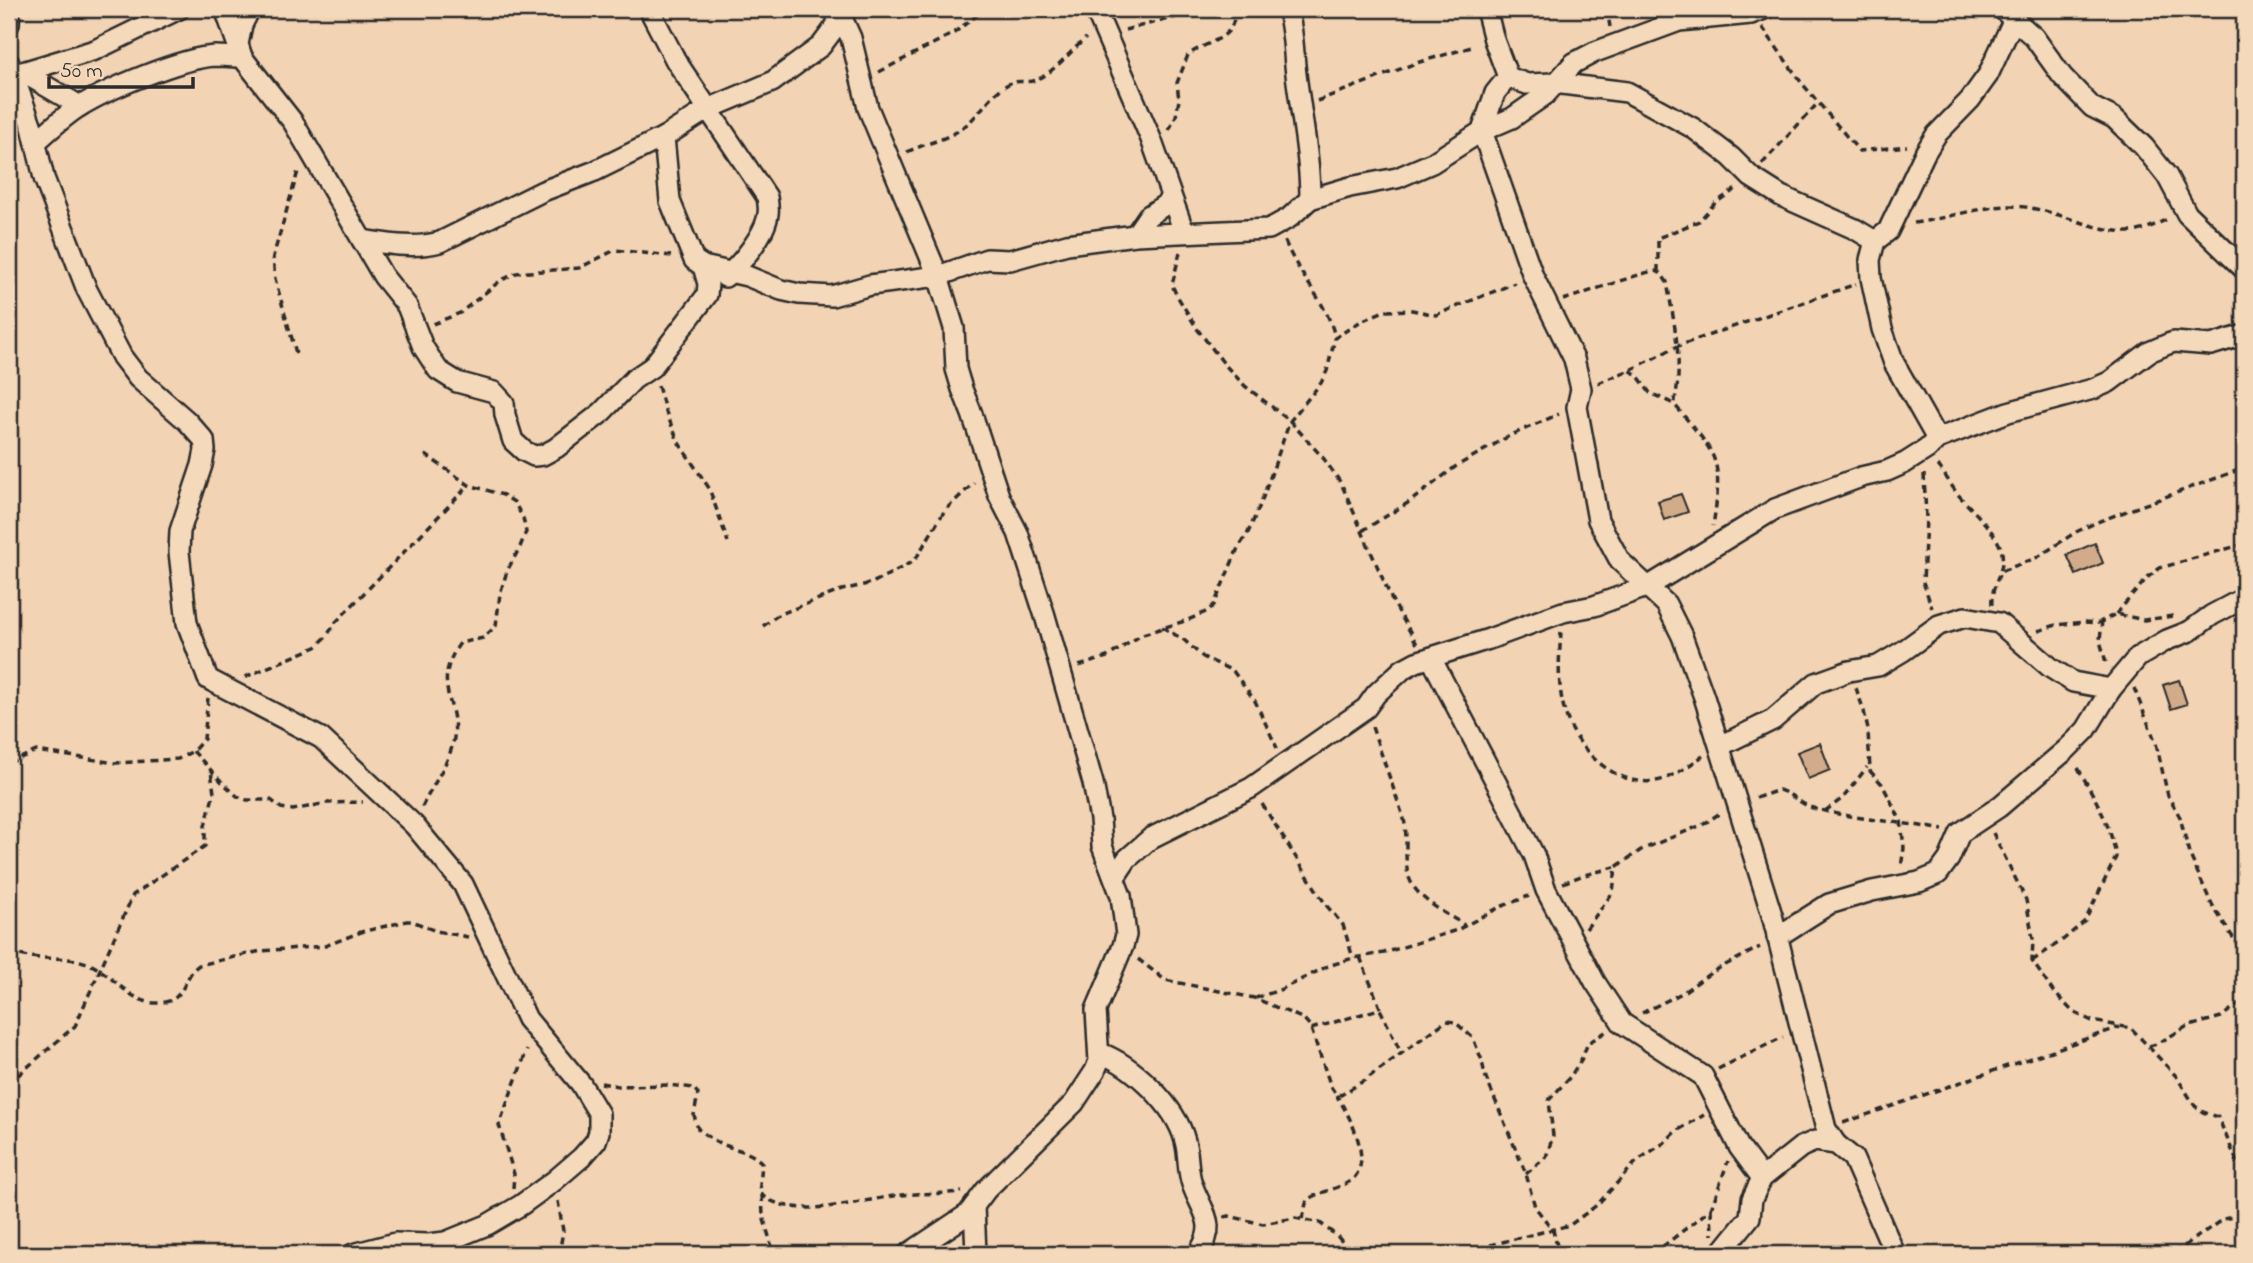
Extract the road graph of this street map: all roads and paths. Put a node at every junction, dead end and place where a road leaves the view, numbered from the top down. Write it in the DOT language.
graph roads {
  1 [pos="10,9"];
  2 [pos="179,9"];
  3 [pos="225,9"];
  4 [pos="250,9"];
  5 [pos="649,9"];
  6 [pos="993,9"];
  7 [pos="1208,9"];
  8 [pos="1235,9"];
  9 [pos="1287,9"];
  10 [pos="1486,9"];
  11 [pos="839,10"];
  12 [pos="1760,11"];
  13 [pos="2008,14"];
  14 [pos="1101,22"];
  15 [pos="9,24"];
  16 [pos="1494,40"];
  17 [pos="240,50"];
  18 [pos="13,72"];
  19 [pos="860,78"];
  20 [pos="1508,78"];
  21 [pos="1554,83"];
  22 [pos="1818,103"];
  23 [pos="80,106"];
  24 [pos="1300,107"];
  25 [pos="708,109"];
  26 [pos="1482,131"];
  27 [pos="664,138"];
  28 [pos="36,142"];
  29 [pos="305,142"];
  30 [pos="1925,153"];
  31 [pos="1156,154"];
  32 [pos="890,162"];
  33 [pos="1751,177"];
  34 [pos="1310,199"];
  35 [pos="1172,200"];
  36 [pos="2187,214"];
  37 [pos="1279,225"];
  38 [pos="1184,232"];
  39 [pos="1135,235"];
  40 [pos="1881,236"];
  41 [pos="362,240"];
  42 [pos="699,263"];
  43 [pos="2244,269"];
  44 [pos="732,272"];
  45 [pos="1658,272"];
  46 [pos="938,276"];
  47 [pos="1534,276"];
  48 [pos="1871,278"];
  49 [pos="707,295"];
  50 [pos="1547,304"];
  51 [pos="416,330"];
  52 [pos="2244,335"];
  53 [pos="1335,338"];
  54 [pos="1678,346"];
  55 [pos="296,353"];
  56 [pos="652,367"];
  57 [pos="1630,370"];
  58 [pos="1579,398"];
  59 [pos="1674,404"];
  60 [pos="1290,421"];
  61 [pos="1929,446"];
  62 [pos="423,453"];
  63 [pos="2244,468"];
  64 [pos="990,473"];
  65 [pos="469,485"];
  66 [pos="1361,532"];
  67 [pos="728,542"];
  68 [pos="2244,544"];
  69 [pos="1709,548"];
  70 [pos="2002,571"];
  71 [pos="1648,586"];
  72 [pos="2244,598"];
  73 [pos="1563,612"];
  74 [pos="2116,614"];
  75 [pos="2177,616"];
  76 [pos="2102,620"];
  77 [pos="1940,625"];
  78 [pos="764,626"];
  79 [pos="2003,626"];
  80 [pos="1162,627"];
  81 [pos="1431,658"];
  82 [pos="2127,670"];
  83 [pos="1849,671"];
  84 [pos="1060,672"];
  85 [pos="216,683"];
  86 [pos="2105,688"];
  87 [pos="1366,708"];
  88 [pos="1720,746"];
  89 [pos="2067,749"];
  90 [pos="193,751"];
  91 [pos="9,763"];
  92 [pos="1868,766"];
  93 [pos="1282,767"];
  94 [pos="211,771"];
  95 [pos="1251,788"];
  96 [pos="393,804"];
  97 [pos="1737,806"];
  98 [pos="1825,811"];
  99 [pos="1984,817"];
  100 [pos="1901,821"];
  101 [pos="414,825"];
  102 [pos="1959,833"];
  103 [pos="1616,867"];
  104 [pos="1115,877"];
  105 [pos="1899,886"];
  106 [pos="1546,890"];
  107 [pos="1465,925"];
  108 [pos="1777,937"];
  109 [pos="470,938"];
  110 [pos="1574,944"];
  111 [pos="1123,946"];
  112 [pos="9,951"];
  113 [pos="2244,956"];
  114 [pos="1360,957"];
  115 [pos="1353,958"];
  116 [pos="2032,961"];
  117 [pos="101,970"];
  118 [pos="1254,998"];
  119 [pos="2244,1000"];
  120 [pos="1381,1011"];
  121 [pos="531,1023"];
  122 [pos="1622,1023"];
  123 [pos="2122,1026"];
  124 [pos="1311,1029"];
  125 [pos="1799,1029"];
  126 [pos="2148,1046"];
  127 [pos="1100,1054"];
  128 [pos="1402,1054"];
  129 [pos="1703,1076"];
  130 [pos="9,1083"];
  131 [pos="581,1084"];
  132 [pos="1335,1093"];
  133 [pos="1718,1106"];
  134 [pos="1831,1137"];
  135 [pos="1735,1139"];
  136 [pos="1526,1174"];
  137 [pos="1762,1178"];
  138 [pos="2244,1178"];
  139 [pos="554,1181"];
  140 [pos="762,1195"];
  141 [pos="980,1198"];
  142 [pos="513,1210"];
  143 [pos="2244,1215"];
  144 [pos="1302,1219"];
  145 [pos="1209,1221"];
  146 [pos="1553,1230"];
  147 [pos="353,1254"];
  148 [pos="558,1254"];
  149 [pos="774,1254"];
  150 [pos="908,1254"];
  151 [pos="976,1254"];
  152 [pos="1198,1254"];
  153 [pos="1353,1254"];
  154 [pos="1455,1254"];
  155 [pos="1559,1254"];
  156 [pos="1653,1254"];
  157 [pos="1720,1254"];
  158 [pos="1753,1254"];
  159 [pos="1813,1254"];
  160 [pos="1895,1254"];
  161 [pos="2162,1254"];
  1 -- 15 [label="street"];
  2 -- 18 [label="street"];
  3 -- 17 [label="street"];
  4 -- 17 [label="street"];
  5 -- 25 [label="street"];
  6 -- 19 [label="path"];
  7 -- 14 [label="path"];
  8 -- 31 [label="path"];
  9 -- 24 [label="street"];
  10 -- 16 [label="street"];
  11 -- 19 [label="street"];
  11 -- 25 [label="street"];
  12 -- 21 [label="street"];
  12 -- 22 [label="path"];
  13 -- 30 [label="street"];
  13 -- 36 [label="street"];
  14 -- 31 [label="street"];
  14 -- 32 [label="path"];
  16 -- 20 [label="street"];
  16 -- 24 [label="path"];
  17 -- 23 [label="street"];
  17 -- 29 [label="street"];
  18 -- 23 [label="street"];
  18 -- 28 [label="street"];
  19 -- 32 [label="street"];
  20 -- 21 [label="street"];
  20 -- 26 [label="street"];
  21 -- 26 [label="street"];
  21 -- 33 [label="street"];
  22 -- 30 [label="path"];
  22 -- 33 [label="path"];
  23 -- 28 [label="street"];
  24 -- 34 [label="street"];
  25 -- 27 [label="street"];
  25 -- 44 [label="street"];
  26 -- 34 [label="street"];
  26 -- 47 [label="street"];
  27 -- 41 [label="street"];
  27 -- 42 [label="street"];
  28 -- 85 [label="street"];
  29 -- 41 [label="street"];
  29 -- 55 [label="path"];
  30 -- 40 [label="street"];
  31 -- 35 [label="street"];
  32 -- 46 [label="street"];
  33 -- 40 [label="street"];
  33 -- 45 [label="path"];
  34 -- 37 [label="street"];
  35 -- 38 [label="street"];
  35 -- 39 [label="street"];
  36 -- 40 [label="path"];
  36 -- 43 [label="street"];
  37 -- 38 [label="street"];
  37 -- 53 [label="path"];
  38 -- 39 [label="street"];
  38 -- 60 [label="path"];
  39 -- 46 [label="street"];
  40 -- 48 [label="street"];
  41 -- 51 [label="street"];
  42 -- 44 [label="street"];
  42 -- 49 [label="street"];
  42 -- 51 [label="path"];
  44 -- 46 [label="street"];
  44 -- 49 [label="street"];
  45 -- 50 [label="path"];
  45 -- 54 [label="path"];
  46 -- 64 [label="street"];
  47 -- 50 [label="street"];
  47 -- 53 [label="path"];
  48 -- 54 [label="path"];
  48 -- 61 [label="street"];
  49 -- 56 [label="street"];
  50 -- 58 [label="street"];
  51 -- 56 [label="street"];
  52 -- 61 [label="street"];
  53 -- 60 [label="path"];
  54 -- 57 [label="path"];
  54 -- 59 [label="path"];
  56 -- 67 [label="path"];
  57 -- 58 [label="path"];
  57 -- 59 [label="path"];
  58 -- 66 [label="path"];
  58 -- 71 [label="street"];
  59 -- 69 [label="path"];
  60 -- 66 [label="path"];
  60 -- 80 [label="path"];
  61 -- 69 [label="street"];
  61 -- 70 [label="path"];
  61 -- 77 [label="path"];
  62 -- 65 [label="path"];
  63 -- 70 [label="path"];
  64 -- 78 [label="path"];
  64 -- 84 [label="street"];
  65 -- 85 [label="path"];
  65 -- 101 [label="path"];
  66 -- 81 [label="path"];
  68 -- 74 [label="path"];
  69 -- 71 [label="street"];
  70 -- 79 [label="path"];
  71 -- 73 [label="street"];
  71 -- 88 [label="street"];
  72 -- 82 [label="street"];
  73 -- 81 [label="street"];
  73 -- 88 [label="path"];
  74 -- 75 [label="path"];
  74 -- 76 [label="path"];
  76 -- 79 [label="path"];
  76 -- 86 [label="path"];
  77 -- 79 [label="street"];
  77 -- 83 [label="street"];
  79 -- 86 [label="street"];
  80 -- 84 [label="path"];
  80 -- 93 [label="path"];
  81 -- 87 [label="street"];
  81 -- 106 [label="street"];
  82 -- 86 [label="street"];
  82 -- 113 [label="path"];
  83 -- 88 [label="street"];
  83 -- 92 [label="path"];
  84 -- 104 [label="street"];
  85 -- 90 [label="path"];
  85 -- 96 [label="street"];
  86 -- 89 [label="street"];
  87 -- 93 [label="street"];
  87 -- 107 [label="path"];
  88 -- 97 [label="street"];
  89 -- 99 [label="street"];
  89 -- 116 [label="path"];
  90 -- 91 [label="path"];
  90 -- 94 [label="path"];
  92 -- 98 [label="path"];
  92 -- 100 [label="path"];
  93 -- 95 [label="street"];
  94 -- 96 [label="path"];
  94 -- 117 [label="path"];
  95 -- 104 [label="street"];
  95 -- 115 [label="path"];
  96 -- 101 [label="street"];
  97 -- 98 [label="path"];
  97 -- 103 [label="path"];
  97 -- 108 [label="street"];
  98 -- 100 [label="path"];
  99 -- 102 [label="street"];
  99 -- 116 [label="path"];
  100 -- 102 [label="path"];
  100 -- 105 [label="path"];
  101 -- 121 [label="street"];
  102 -- 105 [label="street"];
  103 -- 106 [label="path"];
  103 -- 110 [label="path"];
  104 -- 111 [label="street"];
  105 -- 108 [label="street"];
  106 -- 107 [label="path"];
  106 -- 110 [label="street"];
  107 -- 114 [label="path"];
  108 -- 122 [label="path"];
  108 -- 125 [label="street"];
  109 -- 117 [label="path"];
  110 -- 122 [label="street"];
  111 -- 118 [label="path"];
  111 -- 127 [label="street"];
  112 -- 117 [label="path"];
  114 -- 115 [label="path"];
  114 -- 120 [label="path"];
  115 -- 118 [label="path"];
  116 -- 123 [label="path"];
  117 -- 130 [label="path"];
  118 -- 124 [label="path"];
  119 -- 126 [label="path"];
  120 -- 124 [label="path"];
  120 -- 128 [label="path"];
  121 -- 131 [label="street"];
  121 -- 142 [label="path"];
  122 -- 129 [label="street"];
  122 -- 136 [label="path"];
  123 -- 126 [label="path"];
  123 -- 134 [label="path"];
  124 -- 132 [label="path"];
  125 -- 129 [label="path"];
  125 -- 134 [label="street"];
  126 -- 138 [label="path"];
  127 -- 141 [label="street"];
  127 -- 145 [label="street"];
  128 -- 132 [label="path"];
  128 -- 136 [label="path"];
  129 -- 133 [label="street"];
  131 -- 139 [label="street"];
  131 -- 140 [label="path"];
  132 -- 144 [label="path"];
  133 -- 135 [label="street"];
  133 -- 146 [label="path"];
  134 -- 137 [label="street"];
  134 -- 160 [label="street"];
  135 -- 137 [label="street"];
  135 -- 156 [label="path"];
  136 -- 146 [label="path"];
  137 -- 157 [label="street"];
  139 -- 142 [label="street"];
  139 -- 148 [label="path"];
  140 -- 141 [label="path"];
  140 -- 149 [label="path"];
  141 -- 150 [label="street"];
  141 -- 151 [label="street"];
  142 -- 147 [label="street"];
  143 -- 161 [label="path"];
  144 -- 145 [label="path"];
  144 -- 153 [label="path"];
  145 -- 152 [label="street"];
  146 -- 154 [label="path"];
  146 -- 155 [label="path"];
  158 -- 159 [label="path"];
}
